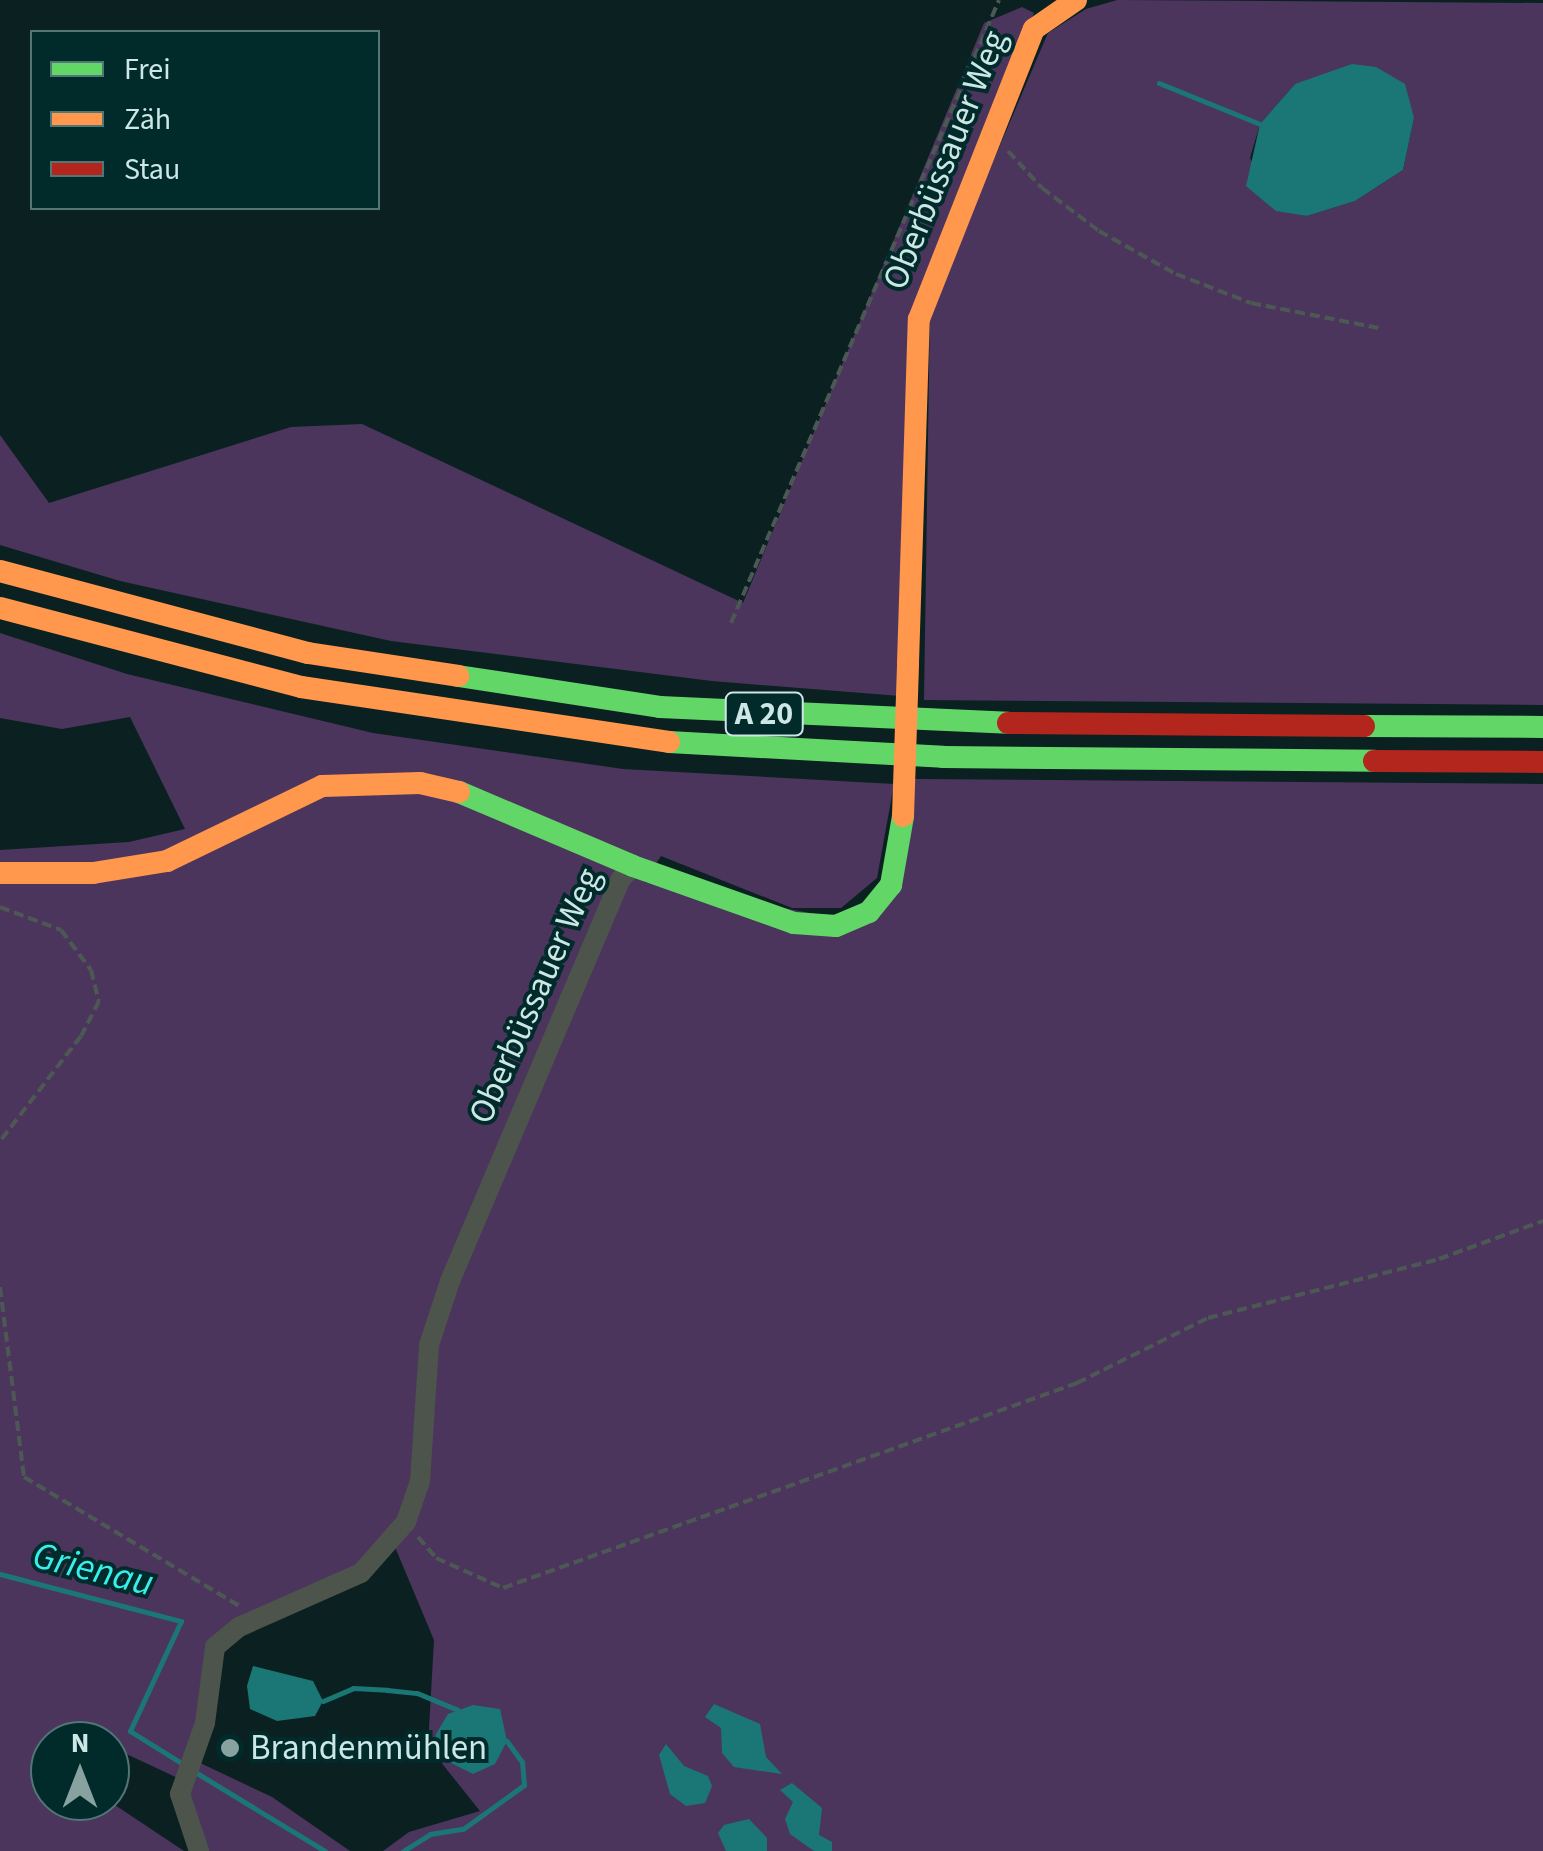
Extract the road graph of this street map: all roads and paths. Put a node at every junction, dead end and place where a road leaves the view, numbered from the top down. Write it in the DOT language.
graph roads {
  1 [pos="999,0"];
  2 [pos="1076,0"];
  3 [pos="988,136"];
  4 [pos="1379,328"];
  5 [pos="0,571"];
  6 [pos="0,608"];
  7 [pos="731,622"];
  8 [pos="1543,726"];
  9 [pos="1543,762"];
  10 [pos="634,866"];
  11 [pos="0,873"];
  12 [pos="0,907"];
  13 [pos="0,1141"];
  14 [pos="1543,1221"];
  15 [pos="0,1287"];
  16 [pos="406,1522"];
  17 [pos="257,1620"];
  18 [pos="199,1851"];
  1 -- 7 [label="path"];
  2 -- 3 [label="main road, Oberbüssauer Weg"];
  3 -- 4 [label="path"];
  3 -- 10 [label="main road, Oberbüssauer Weg, bridge"];
  5 -- 8 [label="main road, A 20"];
  6 -- 9 [label="main road, A 20"];
  10 -- 11 [label="main road"];
  10 -- 16 [label="street, Oberbüssauer Weg"];
  12 -- 13 [label="path"];
  14 -- 16 [label="path"];
  15 -- 17 [label="path"];
  16 -- 17 [label="street, Oberbüssauer Weg"];
  17 -- 18 [label="street, Oberbüssauer Weg"];
}
